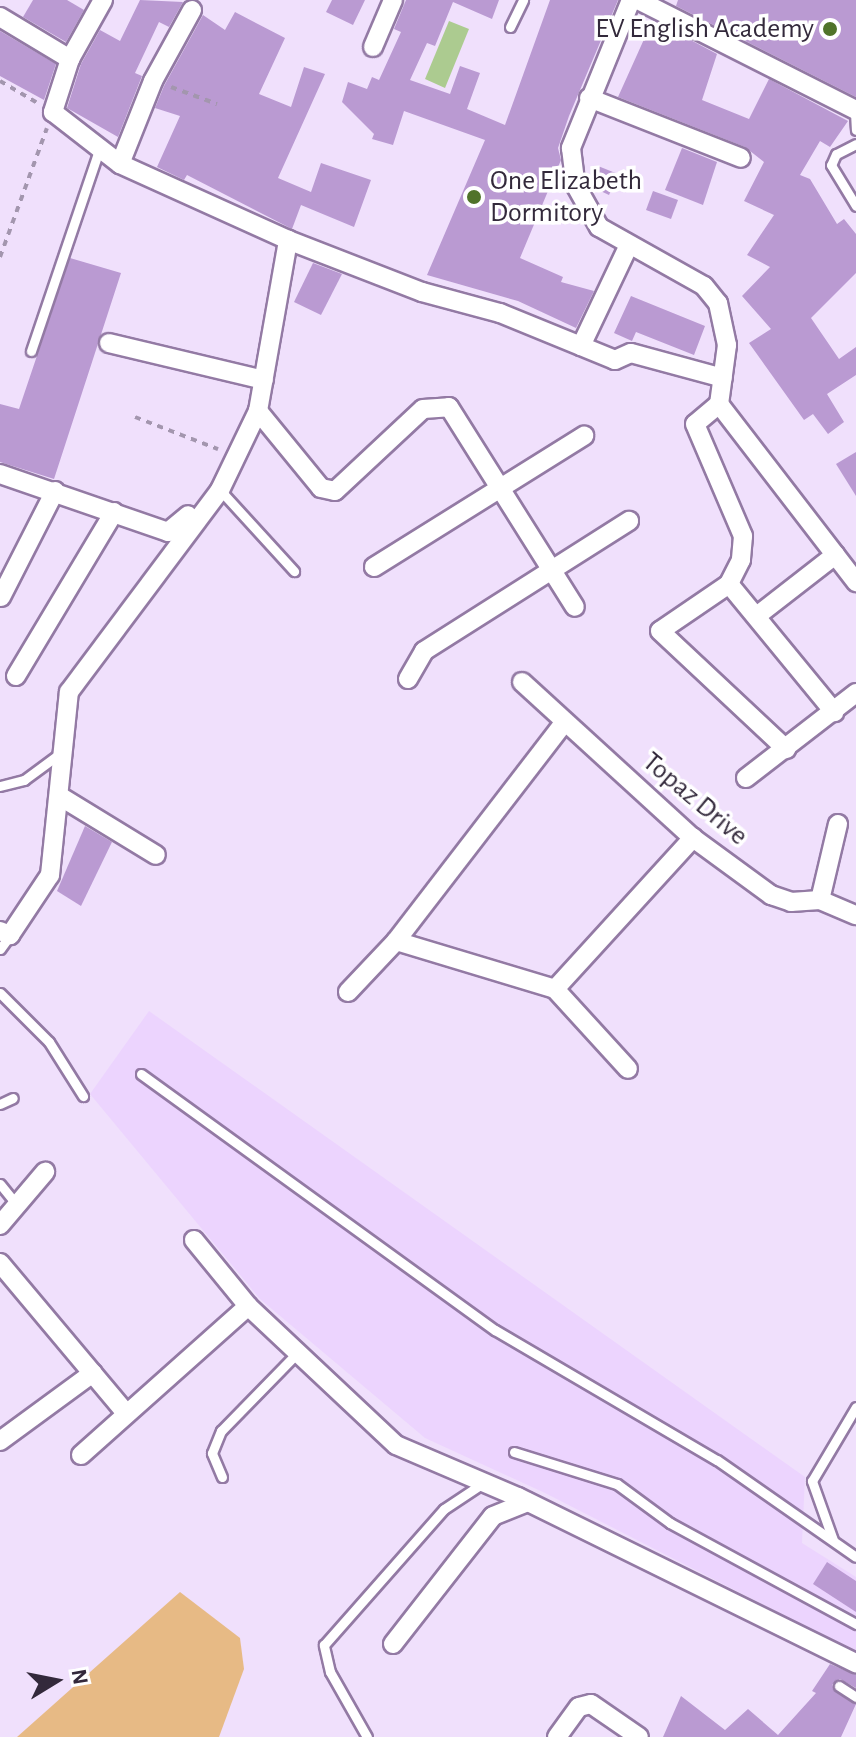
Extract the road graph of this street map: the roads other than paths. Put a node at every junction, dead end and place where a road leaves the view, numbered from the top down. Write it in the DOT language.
graph roads {
  1 [pos="103,0"];
  2 [pos="393,0"];
  3 [pos="523,0"];
  4 [pos="631,0"];
  5 [pos="638,0"];
  6 [pos="192,10"];
  7 [pos="0,17"];
  8 [pos="510,27"];
  9 [pos="373,47"];
  10 [pos="70,59"];
  11 [pos="589,98"];
  12 [pos="856,117"];
  13 [pos="856,144"];
  14 [pos="99,150"];
  15 [pos="741,158"];
  16 [pos="120,164"];
  17 [pos="856,206"];
  18 [pos="288,240"];
  19 [pos="628,247"];
  20 [pos="109,343"];
  21 [pos="581,346"];
  22 [pos="31,351"];
  23 [pos="723,378"];
  24 [pos="264,380"];
  25 [pos="719,404"];
  26 [pos="258,411"];
  27 [pos="584,436"];
  28 [pos="234,465"];
  29 [pos="0,474"];
  30 [pos="501,487"];
  31 [pos="220,490"];
  32 [pos="55,491"];
  33 [pos="114,512"];
  34 [pos="629,521"];
  35 [pos="835,555"];
  36 [pos="374,567"];
  37 [pos="552,570"];
  38 [pos="294,571"];
  39 [pos="856,582"];
  40 [pos="729,584"];
  41 [pos="1,597"];
  42 [pos="575,607"];
  43 [pos="758,615"];
  44 [pos="16,676"];
  45 [pos="408,679"];
  46 [pos="522,682"];
  47 [pos="856,693"];
  48 [pos="834,712"];
  49 [pos="564,723"];
  50 [pos="786,749"];
  51 [pos="63,752"];
  52 [pos="746,778"];
  53 [pos="0,786"];
  54 [pos="61,797"];
  55 [pos="838,824"];
  56 [pos="693,838"];
  57 [pos="156,855"];
  58 [pos="820,900"];
  59 [pos="856,915"];
  60 [pos="3,938"];
  61 [pos="396,941"];
  62 [pos="555,989"];
  63 [pos="348,992"];
  64 [pos="0,993"];
  65 [pos="628,1069"];
  66 [pos="141,1074"];
  67 [pos="83,1096"];
  68 [pos="13,1098"];
  69 [pos="0,1104"];
  70 [pos="45,1172"];
  71 [pos="0,1184"];
  72 [pos="18,1206"];
  73 [pos="0,1225"];
  74 [pos="194,1240"];
  75 [pos="0,1263"];
  76 [pos="248,1306"];
  77 [pos="297,1353"];
  78 [pos="93,1373"];
  79 [pos="856,1407"];
  80 [pos="126,1413"];
  81 [pos="0,1441"];
  82 [pos="514,1452"];
  83 [pos="81,1455"];
  84 [pos="222,1477"];
  85 [pos="483,1483"];
  86 [pos="527,1502"];
  87 [pos="833,1540"];
  88 [pos="856,1557"];
  89 [pos="856,1624"];
  90 [pos="393,1644"];
  91 [pos="856,1663"];
  92 [pos="839,1686"];
  93 [pos="856,1697"];
  94 [pos="367,1737"];
  95 [pos="557,1737"];
  96 [pos="639,1737"];
  1 -- 10 [label="street"];
  2 -- 9 [label="street"];
  3 -- 8 [label="lane"];
  4 -- 11 [label="street"];
  5 -- 12 [label="street"];
  6 -- 16 [label="street"];
  7 -- 10 [label="street"];
  10 -- 14 [label="street"];
  11 -- 15 [label="street"];
  11 -- 19 [label="street"];
  13 -- 17 [label="lane"];
  14 -- 16 [label="street"];
  14 -- 22 [label="lane"];
  16 -- 18 [label="street"];
  18 -- 21 [label="street"];
  18 -- 24 [label="street"];
  19 -- 21 [label="street"];
  19 -- 23 [label="street"];
  20 -- 24 [label="street"];
  21 -- 23 [label="street"];
  23 -- 25 [label="street"];
  24 -- 26 [label="street"];
  25 -- 35 [label="street"];
  25 -- 40 [label="street"];
  26 -- 28 [label="street"];
  26 -- 30 [label="street"];
  27 -- 30 [label="street"];
  28 -- 31 [label="street"];
  28 -- 33 [label="street"];
  29 -- 32 [label="street"];
  30 -- 36 [label="street"];
  30 -- 37 [label="street"];
  31 -- 38 [label="lane"];
  31 -- 51 [label="street"];
  32 -- 33 [label="street"];
  32 -- 41 [label="street"];
  33 -- 44 [label="street"];
  34 -- 37 [label="street"];
  35 -- 39 [label="street"];
  35 -- 43 [label="street"];
  37 -- 42 [label="street"];
  37 -- 45 [label="street"];
  40 -- 43 [label="street"];
  40 -- 50 [label="street"];
  43 -- 48 [label="street"];
  46 -- 49 [label="street, Topaz Drive"];
  47 -- 48 [label="street"];
  48 -- 50 [label="street"];
  49 -- 56 [label="street, Topaz Drive"];
  49 -- 61 [label="street"];
  50 -- 52 [label="street"];
  51 -- 53 [label="lane"];
  51 -- 54 [label="street"];
  54 -- 57 [label="street"];
  54 -- 60 [label="street"];
  55 -- 58 [label="street"];
  56 -- 58 [label="street, Topaz Drive"];
  56 -- 62 [label="street"];
  58 -- 59 [label="street, Topaz Drive"];
  61 -- 62 [label="street"];
  61 -- 63 [label="street"];
  62 -- 65 [label="street"];
  64 -- 67 [label="lane"];
  66 -- 87 [label="lane"];
  68 -- 69 [label="lane"];
  70 -- 72 [label="street"];
  71 -- 72 [label="lane"];
  72 -- 73 [label="street"];
  74 -- 76 [label="street"];
  75 -- 78 [label="street"];
  76 -- 77 [label="street"];
  76 -- 80 [label="street"];
  77 -- 84 [label="lane"];
  77 -- 85 [label="street"];
  78 -- 80 [label="street"];
  78 -- 81 [label="street"];
  79 -- 87 [label="lane"];
  80 -- 83 [label="street"];
  82 -- 89 [label="lane"];
  85 -- 86 [label="street"];
  85 -- 94 [label="lane"];
  86 -- 90 [label="street"];
  86 -- 91 [label="street"];
  87 -- 88 [label="lane"];
  92 -- 93 [label="lane"];
  95 -- 96 [label="street"];
}
